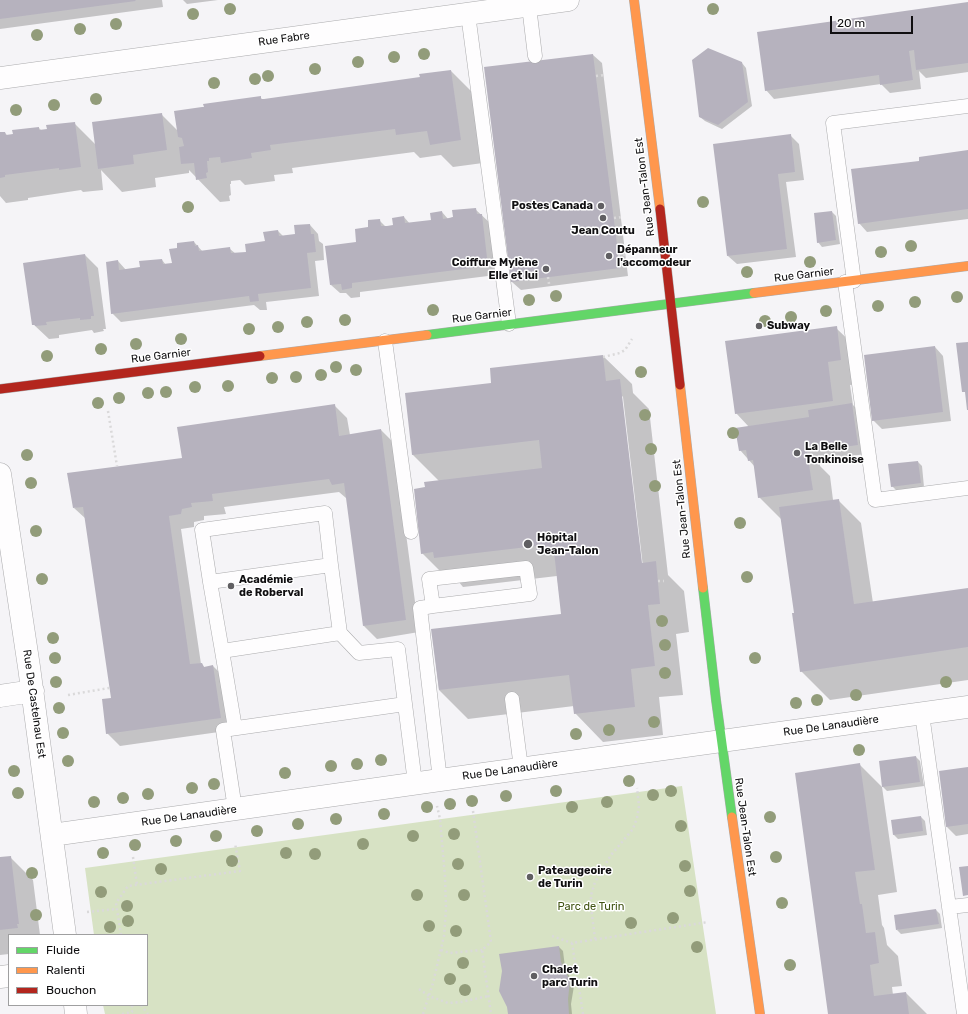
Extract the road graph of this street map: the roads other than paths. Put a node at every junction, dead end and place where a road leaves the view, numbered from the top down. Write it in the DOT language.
graph roads {
  1 [pos="568,0"];
  2 [pos="634,0"];
  3 [pos="529,6"];
  4 [pos="468,14"];
  5 [pos="535,56"];
  6 [pos="0,78"];
  7 [pos="968,106"];
  8 [pos="968,266"];
  9 [pos="849,281"];
  10 [pos="671,303"];
  11 [pos="509,324"];
  12 [pos="385,340"];
  13 [pos="0,389"];
  14 [pos="0,474"];
  15 [pos="968,488"];
  16 [pos="411,532"];
  17 [pos="331,565"];
  18 [pos="210,582"];
  19 [pos="433,606"];
  20 [pos="340,633"];
  21 [pos="222,651"];
  22 [pos="33,691"];
  23 [pos="0,696"];
  24 [pos="512,699"];
  25 [pos="405,704"];
  26 [pos="968,707"];
  27 [pos="922,714"];
  28 [pos="235,728"];
  29 [pos="721,741"];
  30 [pos="521,768"];
  31 [pos="415,783"];
  32 [pos="438,790"];
  33 [pos="235,809"];
  34 [pos="52,835"];
  35 [pos="968,905"];
  36 [pos="950,907"];
  37 [pos="65,934"];
  38 [pos="760,1014"];
  39 [pos="964,1014"];
  1 -- 3 [label="street, Rue Fabre"];
  2 -- 10 [label="main road, Rue Jean-Talon Est"];
  3 -- 4 [label="street, Rue Fabre"];
  3 -- 5 [label="lane"];
  4 -- 6 [label="street, Rue Fabre"];
  4 -- 11 [label="lane"];
  7 -- 9 [label="lane"];
  8 -- 9 [label="main road, Rue Garnier"];
  9 -- 10 [label="main road, Rue Garnier"];
  9 -- 15 [label="lane"];
  10 -- 11 [label="main road, Rue Garnier"];
  10 -- 29 [label="main road, Rue Jean-Talon Est"];
  11 -- 12 [label="main road, Rue Garnier"];
  12 -- 13 [label="main road, Rue Garnier"];
  12 -- 16 [label="lane"];
  14 -- 22 [label="street, Rue De Castelnau Est"];
  17 -- 18 [label="lane"];
  17 -- 18 [label="lane"];
  17 -- 20 [label="lane"];
  18 -- 21 [label="lane"];
  19 -- 19 [label="lane"];
  19 -- 32 [label="lane"];
  20 -- 21 [label="lane"];
  20 -- 25 [label="lane"];
  21 -- 28 [label="lane"];
  22 -- 23 [label="street"];
  22 -- 34 [label="street, Rue De Castelnau Est"];
  24 -- 30 [label="lane"];
  25 -- 28 [label="lane"];
  25 -- 31 [label="lane"];
  26 -- 27 [label="street, Rue De Lanaudière"];
  27 -- 29 [label="street, Rue De Lanaudière"];
  27 -- 36 [label="lane"];
  28 -- 33 [label="lane"];
  29 -- 30 [label="street, Rue De Lanaudière"];
  29 -- 38 [label="main road, Rue Jean-Talon Est"];
  30 -- 32 [label="street, Rue De Lanaudière"];
  31 -- 32 [label="street, Rue De Lanaudière"];
  31 -- 33 [label="street, Rue De Lanaudière"];
  33 -- 34 [label="street, Rue De Lanaudière"];
  34 -- 37 [label="street, Rue De Castelnau Est"];
  35 -- 36 [label="lane"];
  36 -- 39 [label="lane"];
}
